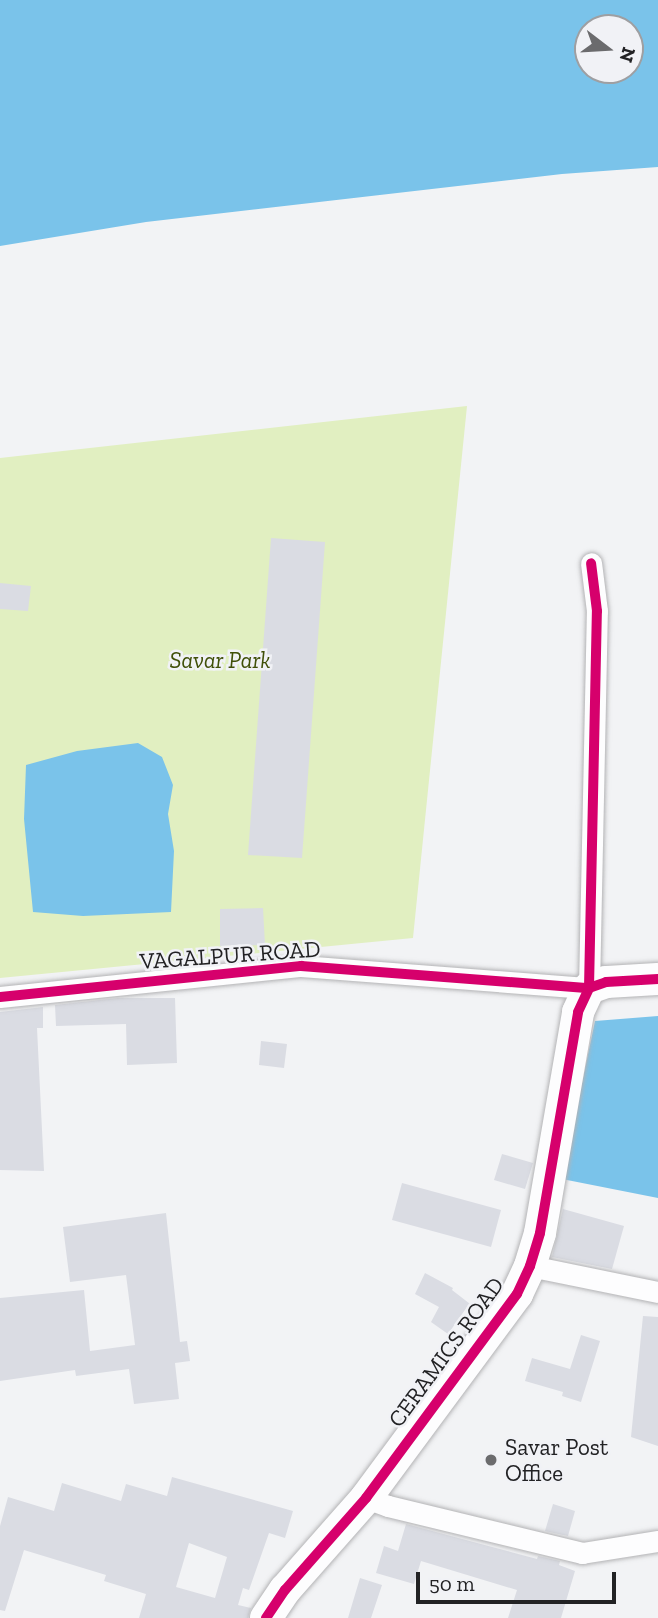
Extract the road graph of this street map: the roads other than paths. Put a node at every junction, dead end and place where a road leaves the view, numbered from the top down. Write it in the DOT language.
graph roads {
  1 [pos="591,563"];
  2 [pos="658,979"];
  3 [pos="590,988"];
  4 [pos="0,997"];
  5 [pos="530,1266"];
  6 [pos="658,1292"];
  7 [pos="366,1498"];
  8 [pos="658,1541"];
  9 [pos="266,1618"];
  1 -- 3 [label="street"];
  2 -- 3 [label="street"];
  3 -- 4 [label="street, VAGALPUR ROAD"];
  3 -- 5 [label="street, CERAMICS ROAD"];
  5 -- 6 [label="street"];
  5 -- 7 [label="street, CERAMICS ROAD"];
  7 -- 8 [label="street"];
  7 -- 9 [label="street, CERAMICS ROAD"];
}
